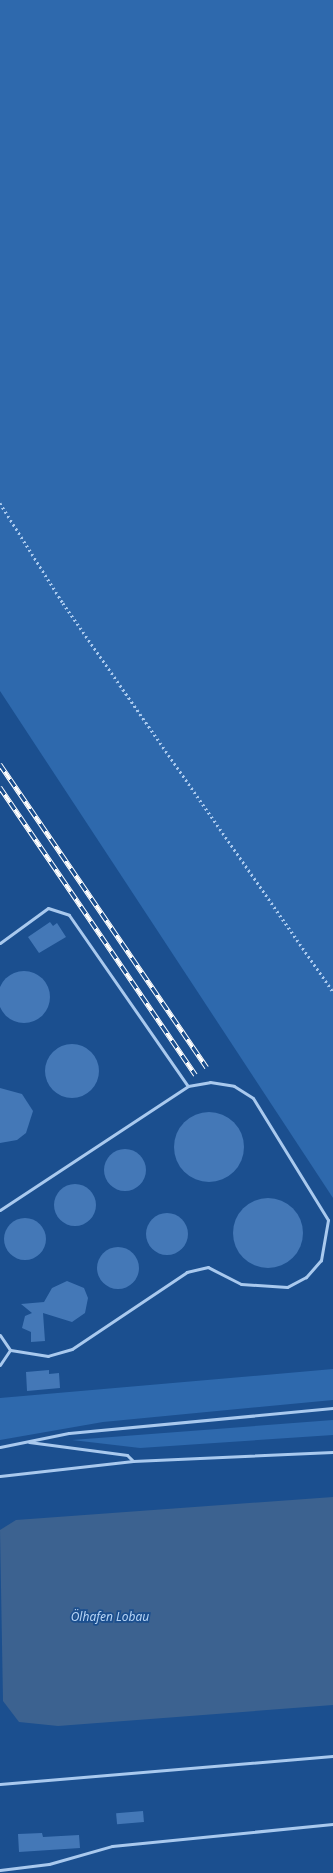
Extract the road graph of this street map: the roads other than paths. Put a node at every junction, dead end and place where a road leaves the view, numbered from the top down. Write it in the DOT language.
graph roads {
  1 [pos="0,943"];
  2 [pos="188,1086"];
  3 [pos="0,1210"];
  4 [pos="0,1335"];
  5 [pos="10,1350"];
  6 [pos="0,1365"];
  7 [pos="333,1408"];
  8 [pos="27,1441"];
  9 [pos="0,1447"];
  10 [pos="333,1452"];
  11 [pos="134,1461"];
  12 [pos="0,1476"];
  13 [pos="333,1756"];
  14 [pos="0,1784"];
  15 [pos="333,1824"];
  16 [pos="0,1870"];
  1 -- 2 [label="lane"];
  2 -- 3 [label="lane"];
  2 -- 5 [label="lane"];
  4 -- 5 [label="lane"];
  5 -- 6 [label="lane"];
  7 -- 8 [label="lane"];
  8 -- 9 [label="lane"];
  8 -- 11 [label="lane"];
  10 -- 11 [label="lane"];
  11 -- 12 [label="lane"];
  13 -- 14 [label="lane"];
  15 -- 16 [label="lane"];
}
